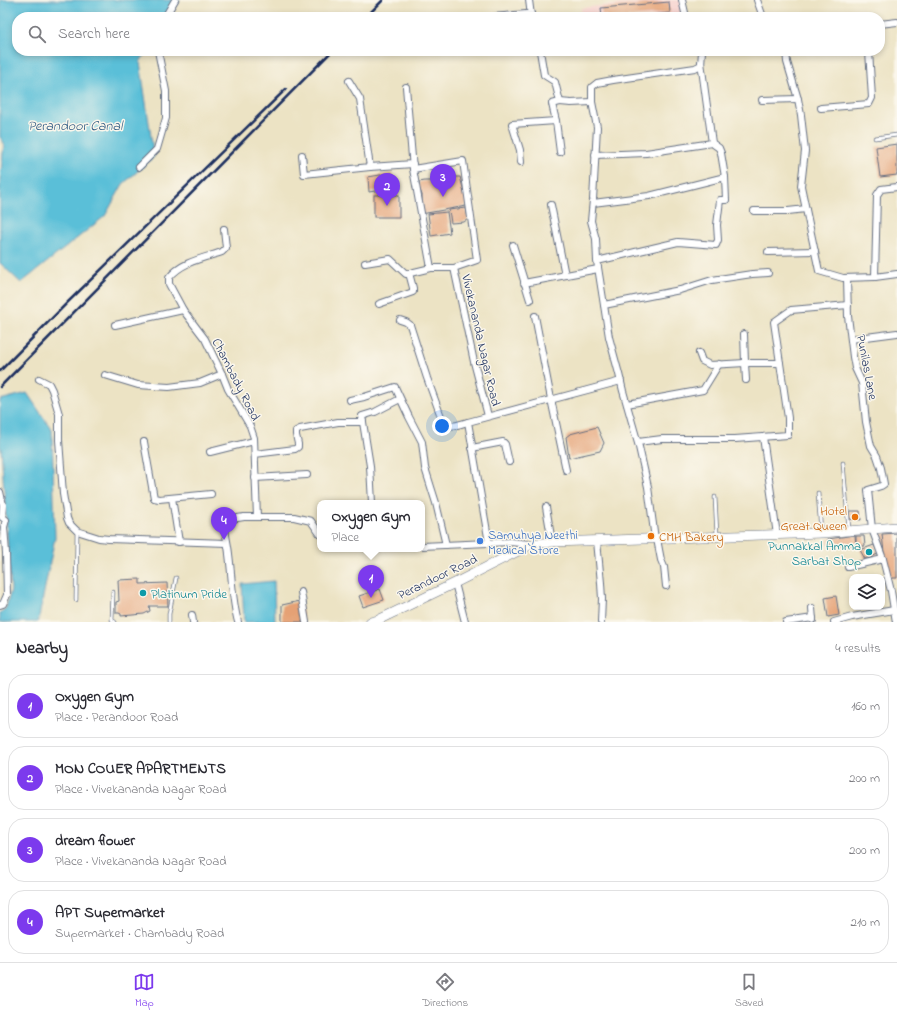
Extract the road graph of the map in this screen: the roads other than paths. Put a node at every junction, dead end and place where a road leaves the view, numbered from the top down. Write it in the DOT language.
graph roads {
  1 [pos="175,0"];
  2 [pos="529,0"];
  3 [pos="682,0"];
  4 [pos="757,0"];
  5 [pos="168,12"];
  6 [pos="531,12"];
  7 [pos="685,12"];
  8 [pos="761,12"];
  9 [pos="897,22"];
  10 [pos="885,23"];
  11 [pos="159,56"];
  12 [pos="541,56"];
  13 [pos="702,56"];
  14 [pos="786,56"];
  15 [pos="869,56"];
  16 [pos="701,62"];
  17 [pos="349,81"];
  18 [pos="406,87"];
  19 [pos="798,99"];
  20 [pos="762,100"];
  21 [pos="560,102"];
  22 [pos="592,102"];
  23 [pos="821,108"];
  24 [pos="556,121"];
  25 [pos="897,135"];
  26 [pos="875,138"];
  27 [pos="712,143"];
  28 [pos="560,152"];
  29 [pos="302,155"];
  30 [pos="595,155"];
  31 [pos="521,162"];
  32 [pos="413,166"];
  33 [pos="370,167"];
  34 [pos="139,168"];
  35 [pos="725,177"];
  36 [pos="897,187"];
  37 [pos="593,203"];
  38 [pos="551,205"];
  39 [pos="806,209"];
  40 [pos="754,211"];
  41 [pos="224,229"];
  42 [pos="513,245"];
  43 [pos="815,251"];
  44 [pos="768,252"];
  45 [pos="597,261"];
  46 [pos="365,263"];
  47 [pos="431,268"];
  48 [pos="454,268"];
  49 [pos="598,269"];
  50 [pos="768,272"];
  51 [pos="409,273"];
  52 [pos="897,274"];
  53 [pos="564,275"];
  54 [pos="875,277"];
  55 [pos="847,278"];
  56 [pos="524,284"];
  57 [pos="530,300"];
  58 [pos="379,304"];
  59 [pos="604,305"];
  60 [pos="848,305"];
  61 [pos="183,310"];
  62 [pos="536,316"];
  63 [pos="400,320"];
  64 [pos="115,326"];
  65 [pos="897,333"];
  66 [pos="744,334"];
  67 [pos="851,339"];
  68 [pos="699,353"];
  69 [pos="745,363"];
  70 [pos="780,363"];
  71 [pos="719,364"];
  72 [pos="222,374"];
  73 [pos="105,375"];
  74 [pos="38,379"];
  75 [pos="746,380"];
  76 [pos="621,381"];
  77 [pos="400,399"];
  78 [pos="551,399"];
  79 [pos="350,400"];
  80 [pos="627,404"];
  81 [pos="488,416"];
  82 [pos="363,422"];
  83 [pos="468,422"];
  84 [pos="763,437"];
  85 [pos="254,441"];
  86 [pos="144,442"];
  87 [pos="638,442"];
  88 [pos="472,448"];
  89 [pos="210,452"];
  90 [pos="254,454"];
  91 [pos="509,462"];
  92 [pos="843,462"];
  93 [pos="566,470"];
  94 [pos="307,475"];
  95 [pos="255,478"];
  96 [pos="0,492"];
  97 [pos="818,493"];
  98 [pos="211,494"];
  99 [pos="715,497"];
  100 [pos="172,498"];
  101 [pos="372,500"];
  102 [pos="546,507"];
  103 [pos="257,517"];
  104 [pos="897,527"];
  105 [pos="872,529"];
  106 [pos="317,530"];
  107 [pos="77,531"];
  108 [pos="849,531"];
  109 [pos="822,533"];
  110 [pos="777,535"];
  111 [pos="717,537"];
  112 [pos="656,539"];
  113 [pos="597,541"];
  114 [pos="179,542"];
  115 [pos="552,542"];
  116 [pos="227,543"];
  117 [pos="489,543"];
  118 [pos="532,544"];
  119 [pos="446,545"];
  120 [pos="425,546"];
  121 [pos="883,559"];
  122 [pos="848,568"];
  123 [pos="176,578"];
  124 [pos="455,583"];
  125 [pos="666,586"];
  126 [pos="113,592"];
  127 [pos="301,592"];
  128 [pos="76,600"];
  129 [pos="0,605"];
  130 [pos="812,608"];
  131 [pos="894,610"];
  132 [pos="192,615"];
  133 [pos="813,620"];
  134 [pos="375,621"];
  135 [pos="115,622"];
  136 [pos="169,622"];
  137 [pos="193,622"];
  138 [pos="238,622"];
  139 [pos="306,622"];
  140 [pos="465,622"];
  141 [pos="601,622"];
  142 [pos="786,622"];
  143 [pos="834,622"];
  144 [pos="896,622"];
  1 -- 5 [label="street"];
  2 -- 6 [label="street"];
  3 -- 7 [label="street"];
  4 -- 8 [label="street"];
  9 -- 10 [label="street"];
  11 -- 34 [label="street"];
  12 -- 21 [label="street"];
  13 -- 16 [label="street"];
  14 -- 19 [label="street"];
  15 -- 23 [label="street"];
  16 -- 22 [label="street"];
  16 -- 27 [label="street"];
  17 -- 33 [label="street"];
  18 -- 32 [label="street"];
  19 -- 20 [label="street"];
  19 -- 39 [label="street"];
  21 -- 22 [label="street"];
  21 -- 24 [label="street"];
  22 -- 30 [label="street"];
  24 -- 28 [label="street"];
  24 -- 31 [label="street"];
  25 -- 26 [label="lane"];
  27 -- 30 [label="street"];
  27 -- 35 [label="street"];
  29 -- 33 [label="street"];
  30 -- 37 [label="street"];
  32 -- 33 [label="street"];
  32 -- 47 [label="street"];
  32 -- 48 [label="street, Vivekananda Nagar Road"];
  35 -- 37 [label="street"];
  35 -- 45 [label="street"];
  36 -- 54 [label="street"];
  37 -- 45 [label="street"];
  38 -- 53 [label="street"];
  39 -- 40 [label="street"];
  39 -- 43 [label="street"];
  41 -- 61 [label="street, Chambady Road"];
  42 -- 56 [label="street"];
  43 -- 44 [label="street"];
  43 -- 55 [label="street"];
  45 -- 49 [label="street"];
  46 -- 51 [label="street"];
  47 -- 48 [label="street, Vivekananda Nagar Road"];
  47 -- 51 [label="street, Vivekananda Nagar Road"];
  48 -- 81 [label="street, Vivekananda Nagar Road"];
  49 -- 53 [label="street"];
  49 -- 59 [label="street"];
  50 -- 59 [label="street"];
  51 -- 58 [label="street"];
  52 -- 54 [label="street"];
  53 -- 56 [label="street"];
  54 -- 55 [label="street"];
  55 -- 60 [label="street, Punilas Lane"];
  56 -- 57 [label="street"];
  59 -- 76 [label="street"];
  60 -- 67 [label="street, Punilas Lane"];
  60 -- 70 [label="street"];
  61 -- 64 [label="street"];
  61 -- 72 [label="street, Chambady Road"];
  62 -- 78 [label="street"];
  63 -- 83 [label="street"];
  65 -- 67 [label="street"];
  66 -- 69 [label="street"];
  67 -- 105 [label="street, Punilas Lane"];
  68 -- 71 [label="street"];
  69 -- 70 [label="street"];
  69 -- 71 [label="street"];
  69 -- 75 [label="street"];
  70 -- 84 [label="street"];
  71 -- 80 [label="street"];
  72 -- 73 [label="street"];
  72 -- 85 [label="street, Chambady Road"];
  74 -- 107 [label="street"];
  76 -- 78 [label="street"];
  76 -- 80 [label="street"];
  77 -- 79 [label="street"];
  77 -- 82 [label="street"];
  77 -- 119 [label="street"];
  78 -- 81 [label="street"];
  78 -- 93 [label="street"];
  80 -- 87 [label="street"];
  81 -- 83 [label="street"];
  82 -- 90 [label="street"];
  82 -- 101 [label="street"];
  83 -- 88 [label="street"];
  84 -- 87 [label="street"];
  84 -- 110 [label="street"];
  85 -- 89 [label="street"];
  85 -- 90 [label="street, Chambady Road"];
  86 -- 100 [label="street"];
  87 -- 112 [label="street"];
  88 -- 91 [label="street"];
  88 -- 117 [label="street"];
  90 -- 95 [label="street, Chambady Road"];
  92 -- 108 [label="lane"];
  94 -- 95 [label="street"];
  95 -- 103 [label="street, Chambady Road"];
  96 -- 129 [label="street"];
  97 -- 109 [label="lane"];
  98 -- 100 [label="street"];
  99 -- 111 [label="lane"];
  100 -- 114 [label="street"];
  102 -- 115 [label="street"];
  103 -- 106 [label="street"];
  103 -- 116 [label="street"];
  104 -- 105 [label="main road, Perandoor Road"];
  105 -- 108 [label="main road, Perandoor Road"];
  105 -- 121 [label="street"];
  107 -- 114 [label="street"];
  107 -- 128 [label="lane"];
  108 -- 109 [label="main road, Perandoor Road"];
  109 -- 110 [label="main road, Perandoor Road"];
  110 -- 111 [label="main road, Perandoor Road"];
  111 -- 112 [label="main road, Perandoor Road"];
  112 -- 113 [label="main road, Perandoor Road"];
  112 -- 125 [label="street"];
  113 -- 115 [label="main road, Perandoor Road"];
  113 -- 141 [label="street"];
  114 -- 116 [label="street"];
  115 -- 118 [label="main road, Perandoor Road"];
  116 -- 138 [label="street"];
  117 -- 118 [label="street"];
  117 -- 119 [label="street"];
  118 -- 124 [label="main road, Perandoor Road"];
  119 -- 120 [label="street"];
  121 -- 122 [label="street"];
  121 -- 131 [label="street"];
  123 -- 136 [label="lane"];
  124 -- 134 [label="main road, Perandoor Road"];
  124 -- 140 [label="street"];
  126 -- 135 [label="lane"];
  127 -- 139 [label="street"];
  130 -- 133 [label="street"];
  131 -- 143 [label="street"];
  131 -- 144 [label="street"];
  132 -- 137 [label="street"];
  133 -- 142 [label="street"];
}
